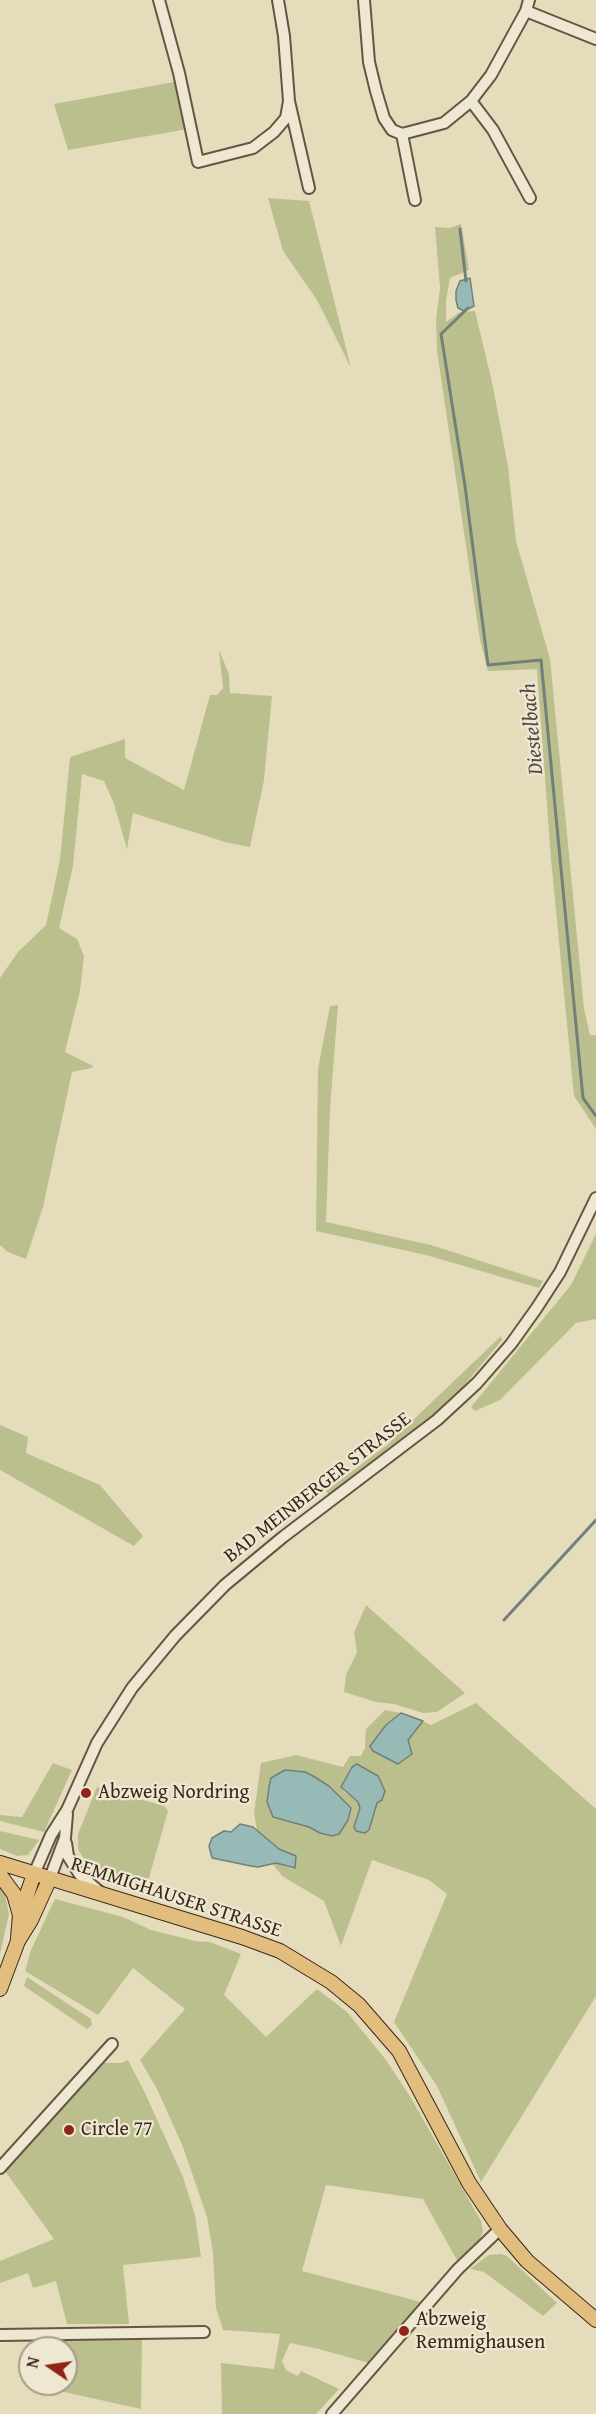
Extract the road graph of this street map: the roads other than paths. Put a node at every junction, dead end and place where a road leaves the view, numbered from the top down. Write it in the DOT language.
graph roads {
  1 [pos="159,0"];
  2 [pos="278,0"];
  3 [pos="364,0"];
  4 [pos="530,0"];
  5 [pos="526,11"];
  6 [pos="596,39"];
  7 [pos="290,101"];
  8 [pos="471,101"];
  9 [pos="402,134"];
  10 [pos="309,188"];
  11 [pos="530,198"];
  12 [pos="415,200"];
  13 [pos="596,1198"];
  14 [pos="67,1810"];
  15 [pos="65,1838"];
  16 [pos="0,1863"];
  17 [pos="34,1874"];
  18 [pos="0,1875"];
  19 [pos="50,1878"];
  20 [pos="102,1894"];
  21 [pos="20,1915"];
  22 [pos="18,1941"];
  23 [pos="0,1989"];
  24 [pos="112,2044"];
  25 [pos="0,2168"];
  26 [pos="500,2229"];
  27 [pos="596,2320"];
  28 [pos="204,2332"];
  29 [pos="0,2335"];
  30 [pos="332,2414"];
  1 -- 7 [label="street"];
  2 -- 7 [label="street"];
  3 -- 9 [label="street"];
  4 -- 5 [label="street"];
  5 -- 6 [label="street"];
  5 -- 8 [label="street"];
  7 -- 10 [label="street"];
  8 -- 9 [label="street"];
  8 -- 11 [label="street"];
  9 -- 12 [label="street"];
  13 -- 14 [label="street, BAD MEINBERGER STRASSE"];
  14 -- 15 [label="street, BAD MEINBERGER STRASSE"];
  14 -- 17 [label="street, BAD MEINBERGER STRASSE"];
  15 -- 19 [label="street, BAD MEINBERGER STRASSE"];
  15 -- 20 [label="street"];
  16 -- 17 [label="main road, REMMIGHAUSER STRASSE"];
  17 -- 19 [label="main road, REMMIGHAUSER STRASSE"];
  17 -- 21 [label="main road, BAD MEINBERGER STRASSE"];
  18 -- 21 [label="main road"];
  19 -- 20 [label="main road, REMMIGHAUSER STRASSE"];
  19 -- 22 [label="main road, BAD MEINBERGER STRASSE"];
  20 -- 26 [label="main road, REMMIGHAUSER STRASSE"];
  21 -- 22 [label="main road, BAD MEINBERGER STRASSE"];
  22 -- 23 [label="main road, BAD MEINBERGER STRASSE"];
  24 -- 25 [label="street"];
  26 -- 27 [label="main road, REMMIGHAUSER STRASSE"];
  26 -- 30 [label="street"];
  28 -- 29 [label="street"];
}
